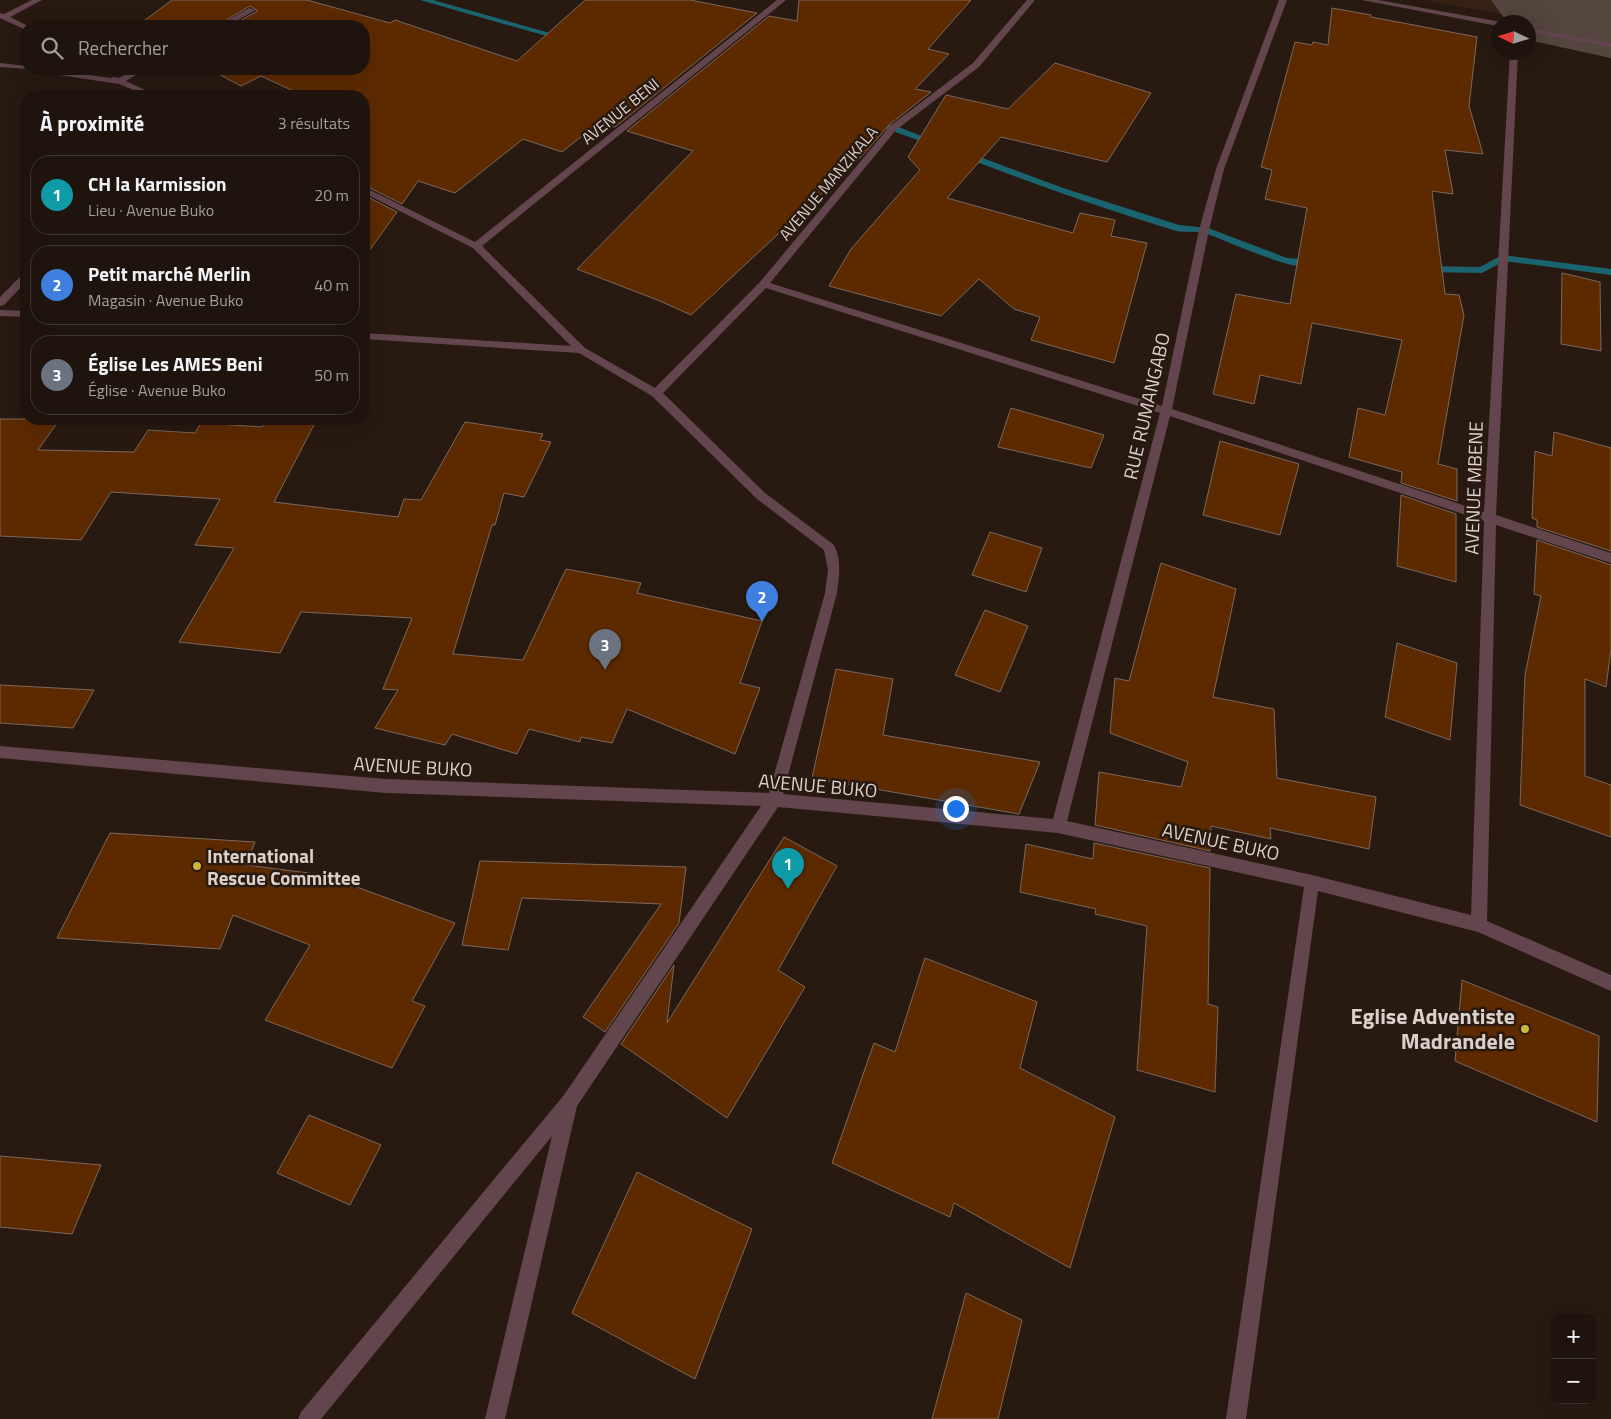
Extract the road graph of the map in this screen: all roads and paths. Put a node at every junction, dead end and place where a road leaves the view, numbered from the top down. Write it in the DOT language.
graph roads {
  1 [pos="38,0"];
  2 [pos="782,0"];
  3 [pos="1031,0"];
  4 [pos="1284,0"];
  5 [pos="1366,0"];
  6 [pos="252,10"];
  7 [pos="2,16"];
  8 [pos="233,20"];
  9 [pos="1491,23"];
  10 [pos="20,25"];
  11 [pos="1536,32"];
  12 [pos="1611,46"];
  13 [pos="1514,60"];
  14 [pos="0,65"];
  15 [pos="20,67"];
  16 [pos="72,75"];
  17 [pos="107,75"];
  18 [pos="131,75"];
  19 [pos="118,82"];
  20 [pos="139,90"];
  21 [pos="370,193"];
  22 [pos="476,246"];
  23 [pos="20,282"];
  24 [pos="764,284"];
  25 [pos="0,303"];
  26 [pos="0,313"];
  27 [pos="20,314"];
  28 [pos="370,336"];
  29 [pos="581,350"];
  30 [pos="656,393"];
  31 [pos="1166,411"];
  32 [pos="1490,518"];
  33 [pos="1611,558"];
  34 [pos="0,752"];
  35 [pos="774,800"];
  36 [pos="1058,826"];
  37 [pos="1312,882"];
  38 [pos="1478,925"];
  39 [pos="1611,983"];
  40 [pos="570,1100"];
  41 [pos="308,1419"];
  42 [pos="495,1419"];
  43 [pos="1236,1419"];
  1 -- 7 [label="street"];
  2 -- 22 [label="street, AVENUE BENI"];
  3 -- 24 [label="street, AVENUE MANZIKALA"];
  4 -- 31 [label="street, RUE RUMANGABO"];
  5 -- 9 [label="street"];
  6 -- 8 [label="street"];
  7 -- 10 [label="street"];
  11 -- 12 [label="street"];
  13 -- 32 [label="street, AVENUE MBENE"];
  14 -- 15 [label="street"];
  16 -- 19 [label="street"];
  17 -- 19 [label="street"];
  18 -- 19 [label="street"];
  19 -- 20 [label="street"];
  21 -- 22 [label="street"];
  22 -- 29 [label="street"];
  23 -- 25 [label="street"];
  24 -- 30 [label="street, AVENUE MANZIKALA"];
  24 -- 31 [label="street"];
  26 -- 27 [label="street"];
  28 -- 29 [label="street"];
  29 -- 30 [label="street"];
  30 -- 35 [label="street"];
  31 -- 32 [label="street"];
  31 -- 36 [label="street, RUE RUMANGABO"];
  32 -- 33 [label="street"];
  32 -- 38 [label="street, AVENUE MBENE"];
  34 -- 35 [label="street, AVENUE BUKO"];
  35 -- 36 [label="street, AVENUE BUKO"];
  35 -- 40 [label="street"];
  36 -- 37 [label="street, AVENUE BUKO"];
  37 -- 38 [label="street, AVENUE BUKO"];
  37 -- 43 [label="street"];
  38 -- 39 [label="street, AVENUE BUKO"];
  40 -- 41 [label="street"];
  40 -- 42 [label="street"];
}
